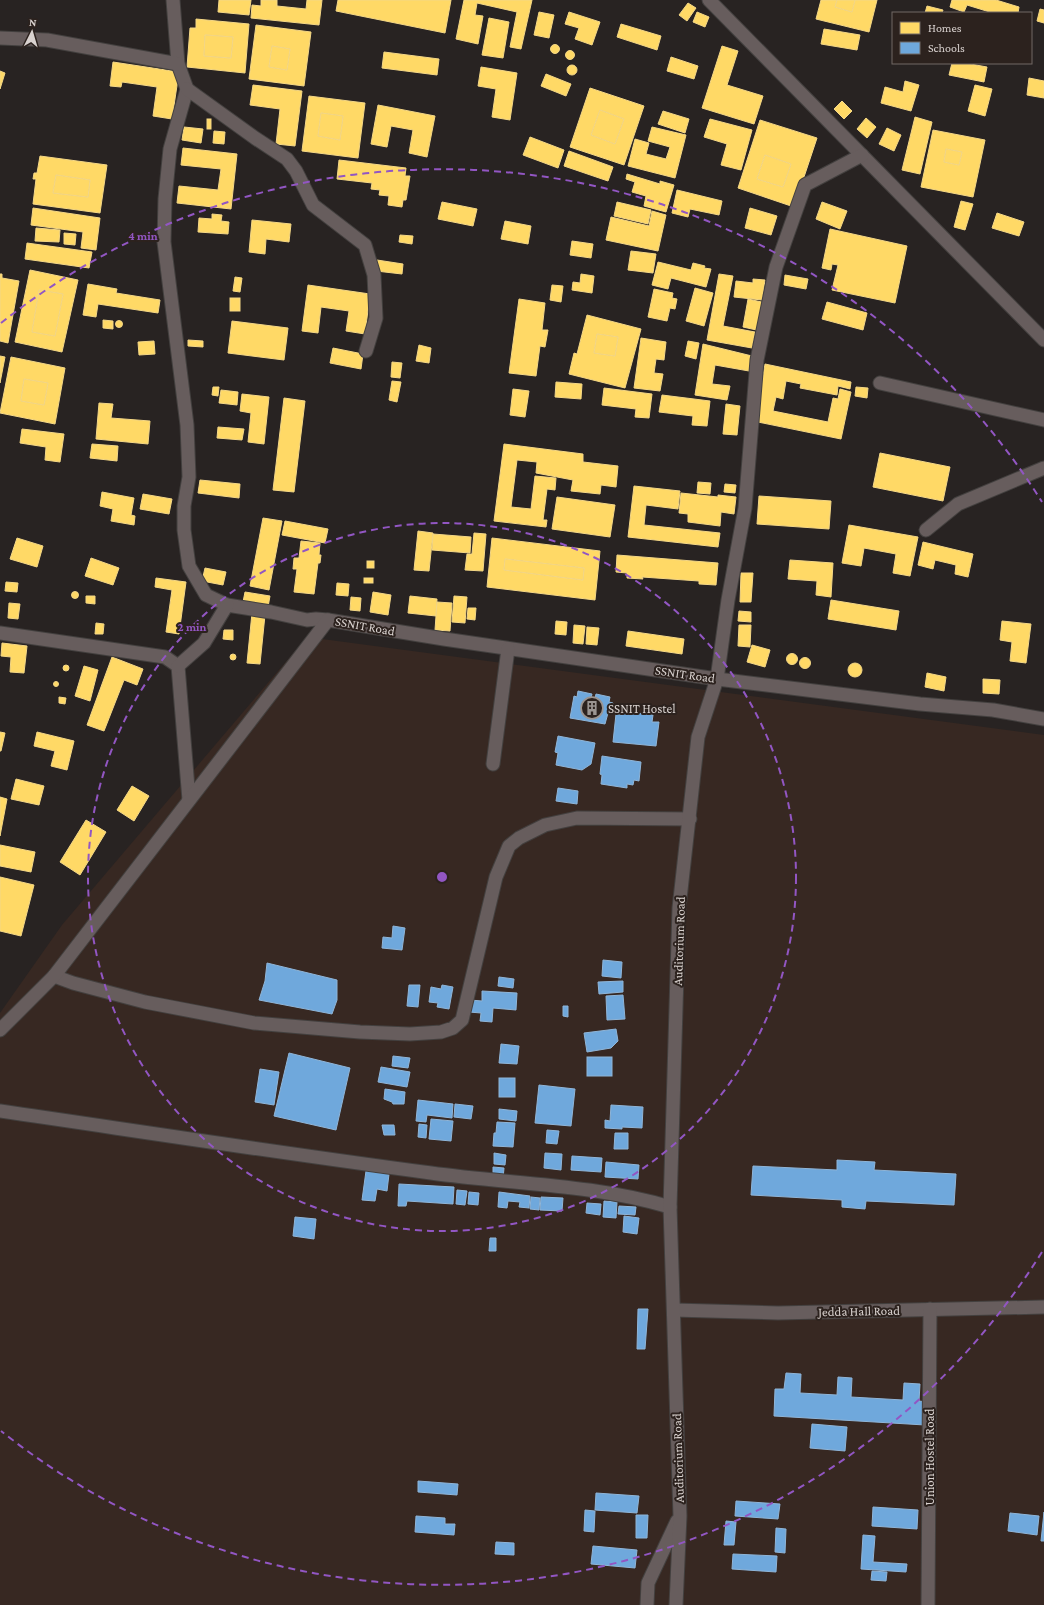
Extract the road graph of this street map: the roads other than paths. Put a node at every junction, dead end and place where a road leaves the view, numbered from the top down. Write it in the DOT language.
graph roads {
  1 [pos="173,0"];
  2 [pos="709,0"];
  3 [pos="0,38"];
  4 [pos="178,64"];
  5 [pos="187,89"];
  6 [pos="862,155"];
  7 [pos="1044,340"];
  8 [pos="366,351"];
  9 [pos="880,383"];
  10 [pos="1044,420"];
  11 [pos="1044,468"];
  12 [pos="926,530"];
  13 [pos="227,605"];
  14 [pos="328,620"];
  15 [pos="0,632"];
  16 [pos="508,649"];
  17 [pos="178,666"];
  18 [pos="717,679"];
  19 [pos="1044,719"];
  20 [pos="493,764"];
  21 [pos="189,800"];
  22 [pos="690,819"];
  23 [pos="54,976"];
  24 [pos="0,1030"];
  25 [pos="0,1111"];
  26 [pos="670,1207"];
  27 [pos="1044,1307"];
  28 [pos="674,1310"];
  29 [pos="930,1310"];
  30 [pos="680,1516"];
  31 [pos="647,1605"];
  32 [pos="676,1605"];
  33 [pos="928,1605"];
  1 -- 4 [label="street"];
  2 -- 6 [label="street"];
  3 -- 4 [label="street"];
  4 -- 5 [label="street"];
  5 -- 8 [label="street"];
  5 -- 13 [label="street, SSNIT Road"];
  6 -- 7 [label="street"];
  6 -- 18 [label="street, Auditorium Road"];
  9 -- 10 [label="street"];
  11 -- 12 [label="street"];
  13 -- 14 [label="street, SSNIT Road"];
  13 -- 17 [label="street"];
  14 -- 16 [label="street, SSNIT Road"];
  14 -- 21 [label="street"];
  15 -- 17 [label="street"];
  16 -- 18 [label="street, SSNIT Road"];
  16 -- 20 [label="street"];
  17 -- 21 [label="street"];
  18 -- 19 [label="street, SSNIT Road"];
  18 -- 22 [label="street, Auditorium Road"];
  21 -- 23 [label="street"];
  22 -- 23 [label="street"];
  22 -- 26 [label="street, Auditorium Road"];
  23 -- 24 [label="street"];
  25 -- 26 [label="street"];
  26 -- 28 [label="street, Auditorium Road"];
  27 -- 29 [label="street, Jedda Hall Road"];
  28 -- 29 [label="street, Jedda Hall Road"];
  28 -- 30 [label="street, Auditorium Road"];
  29 -- 33 [label="street, Union Hostel Road"];
  30 -- 31 [label="street"];
  30 -- 32 [label="street, Auditorium Road"];
}
